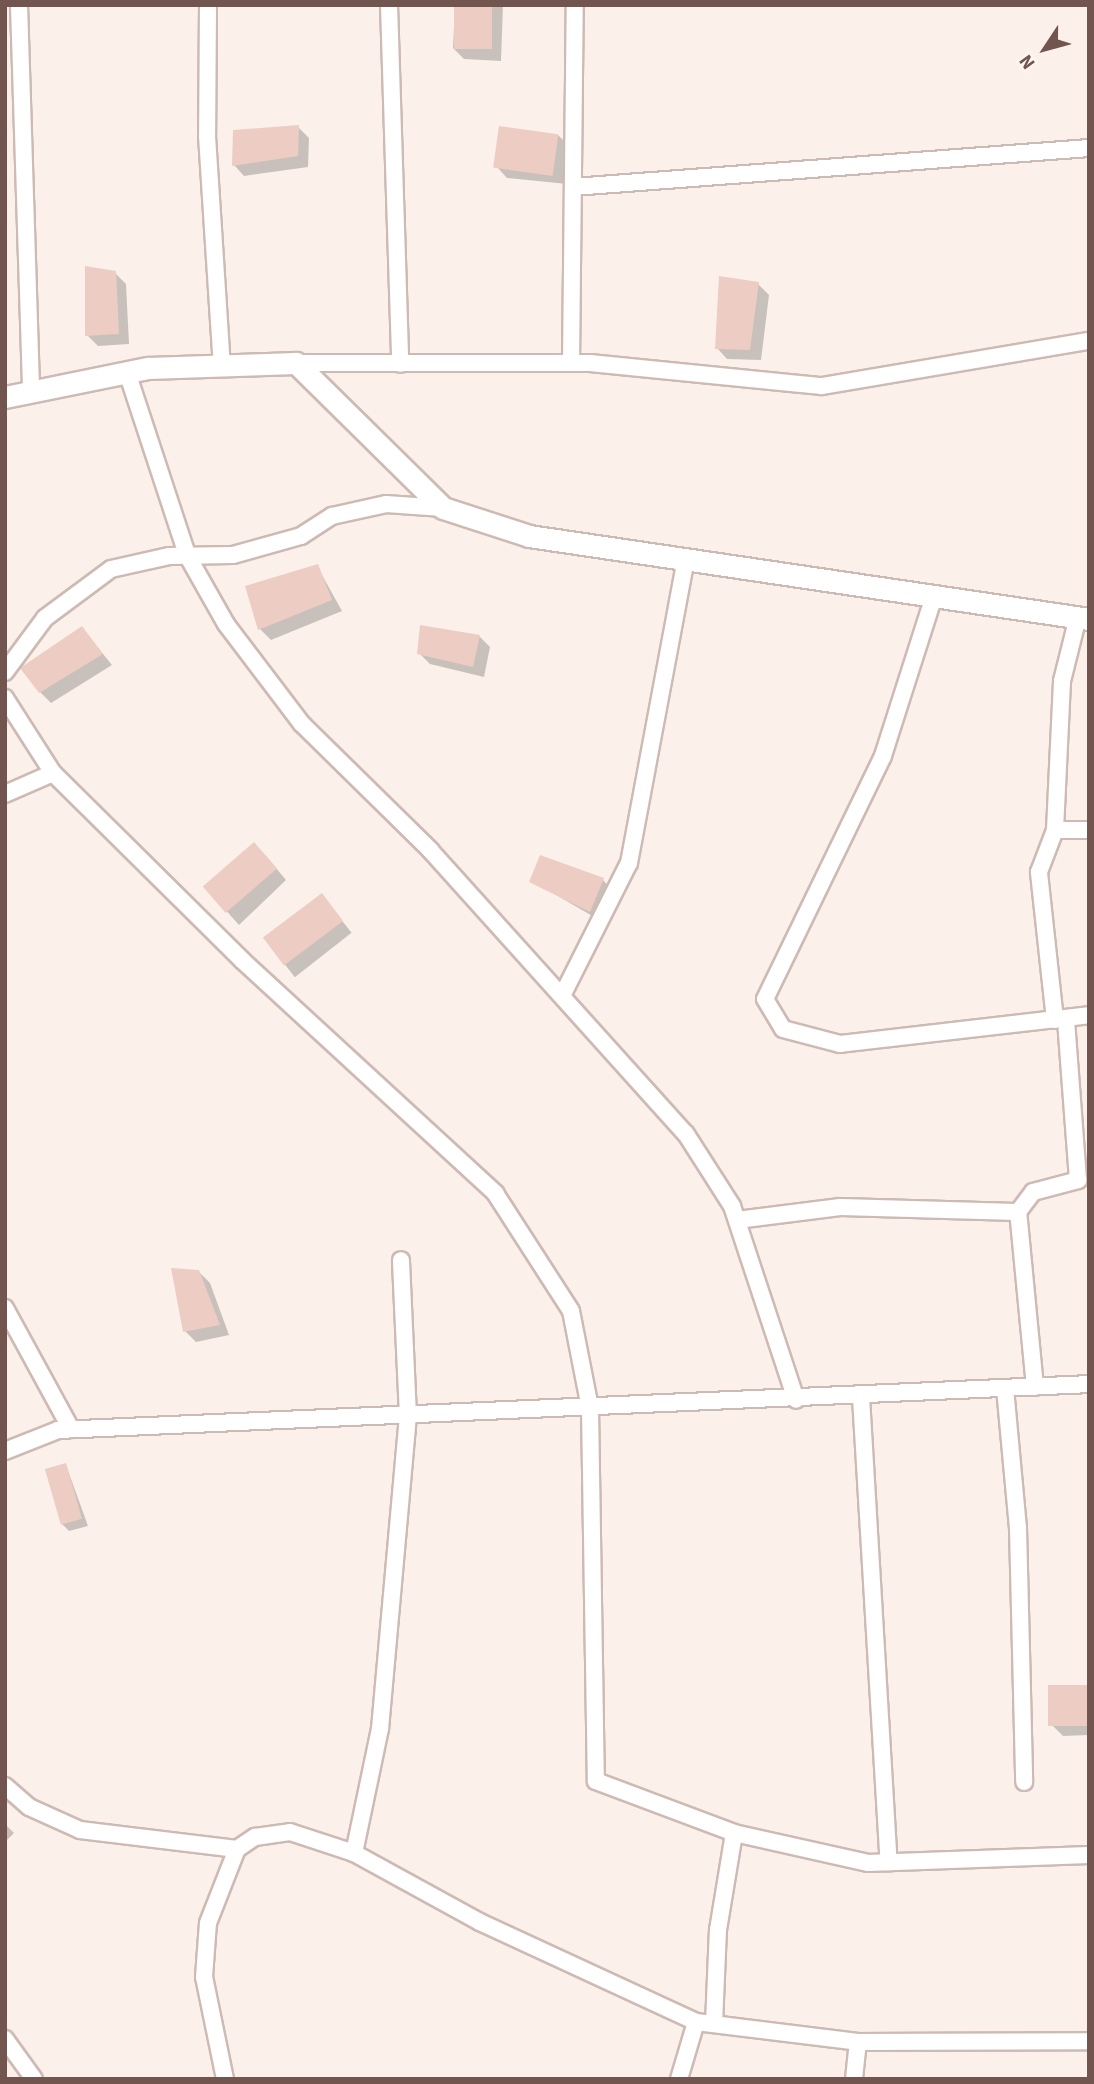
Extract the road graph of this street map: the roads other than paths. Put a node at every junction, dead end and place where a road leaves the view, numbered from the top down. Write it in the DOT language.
graph roads {
  1 [pos="19,5"];
  2 [pos="208,5"];
  3 [pos="389,5"];
  4 [pos="575,5"];
  5 [pos="1089,148"];
  6 [pos="573,187"];
  7 [pos="1089,341"];
  8 [pos="296,363"];
  9 [pos="571,363"];
  10 [pos="400,364"];
  11 [pos="222,365"];
  12 [pos="127,372"];
  13 [pos="31,392"];
  14 [pos="5,397"];
  15 [pos="443,508"];
  16 [pos="187,555"];
  17 [pos="687,559"];
  18 [pos="934,596"];
  19 [pos="1083,618"];
  20 [pos="5,672"];
  21 [pos="5,698"];
  22 [pos="52,773"];
  23 [pos="5,794"];
  24 [pos="1055,830"];
  25 [pos="1089,830"];
  26 [pos="563,994"];
  27 [pos="1089,1015"];
  28 [pos="1061,1020"];
  29 [pos="1018,1212"];
  30 [pos="737,1220"];
  31 [pos="401,1260"];
  32 [pos="5,1308"];
  33 [pos="1089,1384"];
  34 [pos="1035,1387"];
  35 [pos="1005,1388"];
  36 [pos="861,1397"];
  37 [pos="796,1400"];
  38 [pos="590,1408"];
  39 [pos="408,1416"];
  40 [pos="71,1429"];
  41 [pos="5,1451"];
  42 [pos="1024,1782"];
  43 [pos="5,1786"];
  44 [pos="734,1833"];
  45 [pos="237,1849"];
  46 [pos="354,1853"];
  47 [pos="1089,1855"];
  48 [pos="889,1862"];
  49 [pos="696,2022"];
  50 [pos="714,2024"];
  51 [pos="5,2039"];
  52 [pos="1089,2041"];
  53 [pos="858,2042"];
  54 [pos="34,2079"];
  55 [pos="225,2079"];
  56 [pos="679,2079"];
  57 [pos="854,2079"];
  1 -- 13 [label="street"];
  2 -- 11 [label="street"];
  3 -- 10 [label="street"];
  4 -- 6 [label="street"];
  5 -- 6 [label="street"];
  6 -- 9 [label="street"];
  7 -- 9 [label="street"];
  8 -- 10 [label="street"];
  8 -- 11 [label="street"];
  8 -- 15 [label="street"];
  9 -- 10 [label="street"];
  11 -- 12 [label="street"];
  12 -- 13 [label="street"];
  12 -- 16 [label="street"];
  13 -- 14 [label="street"];
  15 -- 16 [label="street"];
  15 -- 17 [label="street"];
  16 -- 20 [label="street"];
  16 -- 26 [label="street"];
  17 -- 18 [label="street"];
  17 -- 26 [label="street"];
  18 -- 19 [label="street"];
  18 -- 28 [label="street"];
  19 -- 24 [label="street"];
  21 -- 22 [label="street"];
  22 -- 23 [label="street"];
  22 -- 38 [label="street"];
  24 -- 25 [label="street"];
  24 -- 28 [label="street"];
  26 -- 30 [label="street"];
  27 -- 28 [label="street"];
  28 -- 29 [label="street"];
  29 -- 30 [label="street"];
  29 -- 34 [label="street"];
  30 -- 37 [label="street"];
  31 -- 39 [label="street"];
  32 -- 40 [label="street"];
  33 -- 34 [label="street"];
  34 -- 35 [label="street"];
  35 -- 36 [label="street"];
  35 -- 42 [label="street"];
  36 -- 37 [label="street"];
  36 -- 48 [label="street"];
  37 -- 38 [label="street"];
  38 -- 39 [label="street"];
  38 -- 44 [label="street"];
  39 -- 40 [label="street"];
  39 -- 46 [label="street"];
  40 -- 41 [label="street"];
  43 -- 45 [label="street"];
  44 -- 48 [label="street"];
  44 -- 50 [label="street"];
  45 -- 46 [label="street"];
  45 -- 55 [label="street"];
  46 -- 49 [label="street"];
  47 -- 48 [label="street"];
  49 -- 50 [label="street"];
  49 -- 56 [label="street"];
  50 -- 53 [label="street"];
  51 -- 54 [label="street"];
  52 -- 53 [label="street"];
  53 -- 57 [label="street"];
}
